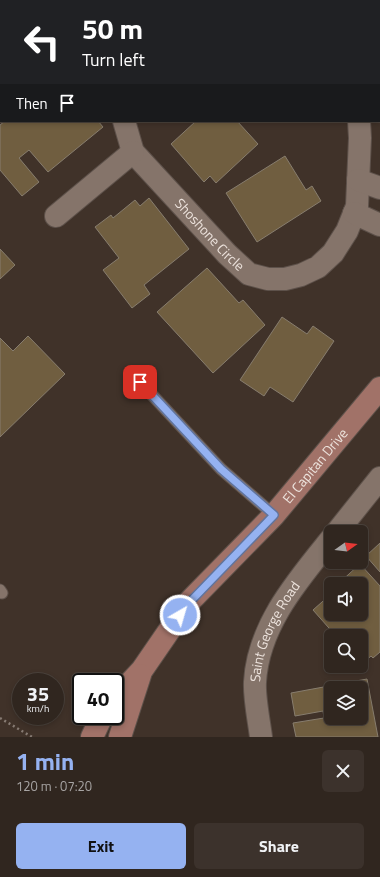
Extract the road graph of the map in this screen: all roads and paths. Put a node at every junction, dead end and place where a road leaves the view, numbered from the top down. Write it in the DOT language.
graph roads {
  1 [pos="124,122"];
  2 [pos="359,122"];
  3 [pos="133,152"];
  4 [pos="358,180"];
  5 [pos="380,188"];
  6 [pos="354,213"];
  7 [pos="56,216"];
  8 [pos="380,225"];
  9 [pos="140,382"];
  10 [pos="380,388"];
  11 [pos="380,478"];
  12 [pos="274,515"];
  13 [pos="342,525"];
  14 [pos="324,548"];
  15 [pos="142,670"];
  16 [pos="124,689"];
  17 [pos="0,718"];
  18 [pos="98,725"];
  19 [pos="32,737"];
  20 [pos="92,737"];
  21 [pos="120,737"];
  22 [pos="261,737"];
  1 -- 3 [label="street, Shoshone Circle"];
  2 -- 4 [label="street, Shoshone Circle"];
  3 -- 6 [label="street, Shoshone Circle"];
  3 -- 7 [label="street"];
  4 -- 5 [label="street"];
  4 -- 6 [label="street, Shoshone Circle"];
  6 -- 8 [label="street"];
  9 -- 12 [label="lane"];
  10 -- 12 [label="street, El Capitan Drive"];
  11 -- 13 [label="street"];
  12 -- 15 [label="street, El Capitan Drive"];
  14 -- 22 [label="street, Saint George Road"];
  15 -- 16 [label="street, El Capitan Drive"];
  15 -- 21 [label="street, El Capitan Drive"];
  17 -- 19 [label="path"];
  18 -- 20 [label="street"];
}
